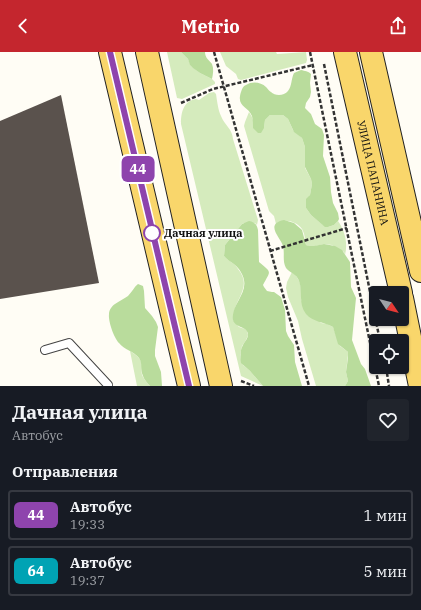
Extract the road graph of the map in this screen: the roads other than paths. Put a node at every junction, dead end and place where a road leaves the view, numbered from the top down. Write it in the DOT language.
graph roads {
  1 [pos="110,52"];
  2 [pos="147,52"];
  3 [pos="345,52"];
  4 [pos="371,52"];
  5 [pos="421,271"];
  6 [pos="399,286"];
  7 [pos="408,326"];
  8 [pos="45,350"];
  9 [pos="229,383"];
  10 [pos="106,386"];
  11 [pos="189,386"];
  12 [pos="420,386"];
  1 -- 11 [label="main road"];
  2 -- 9 [label="main road"];
  3 -- 6 [label="main road, УЛИЦА ПАПАНИНА"];
  4 -- 5 [label="main road"];
  7 -- 12 [label="main road, УЛИЦА ПАПАНИНА"];
  8 -- 10 [label="lane"];
}
